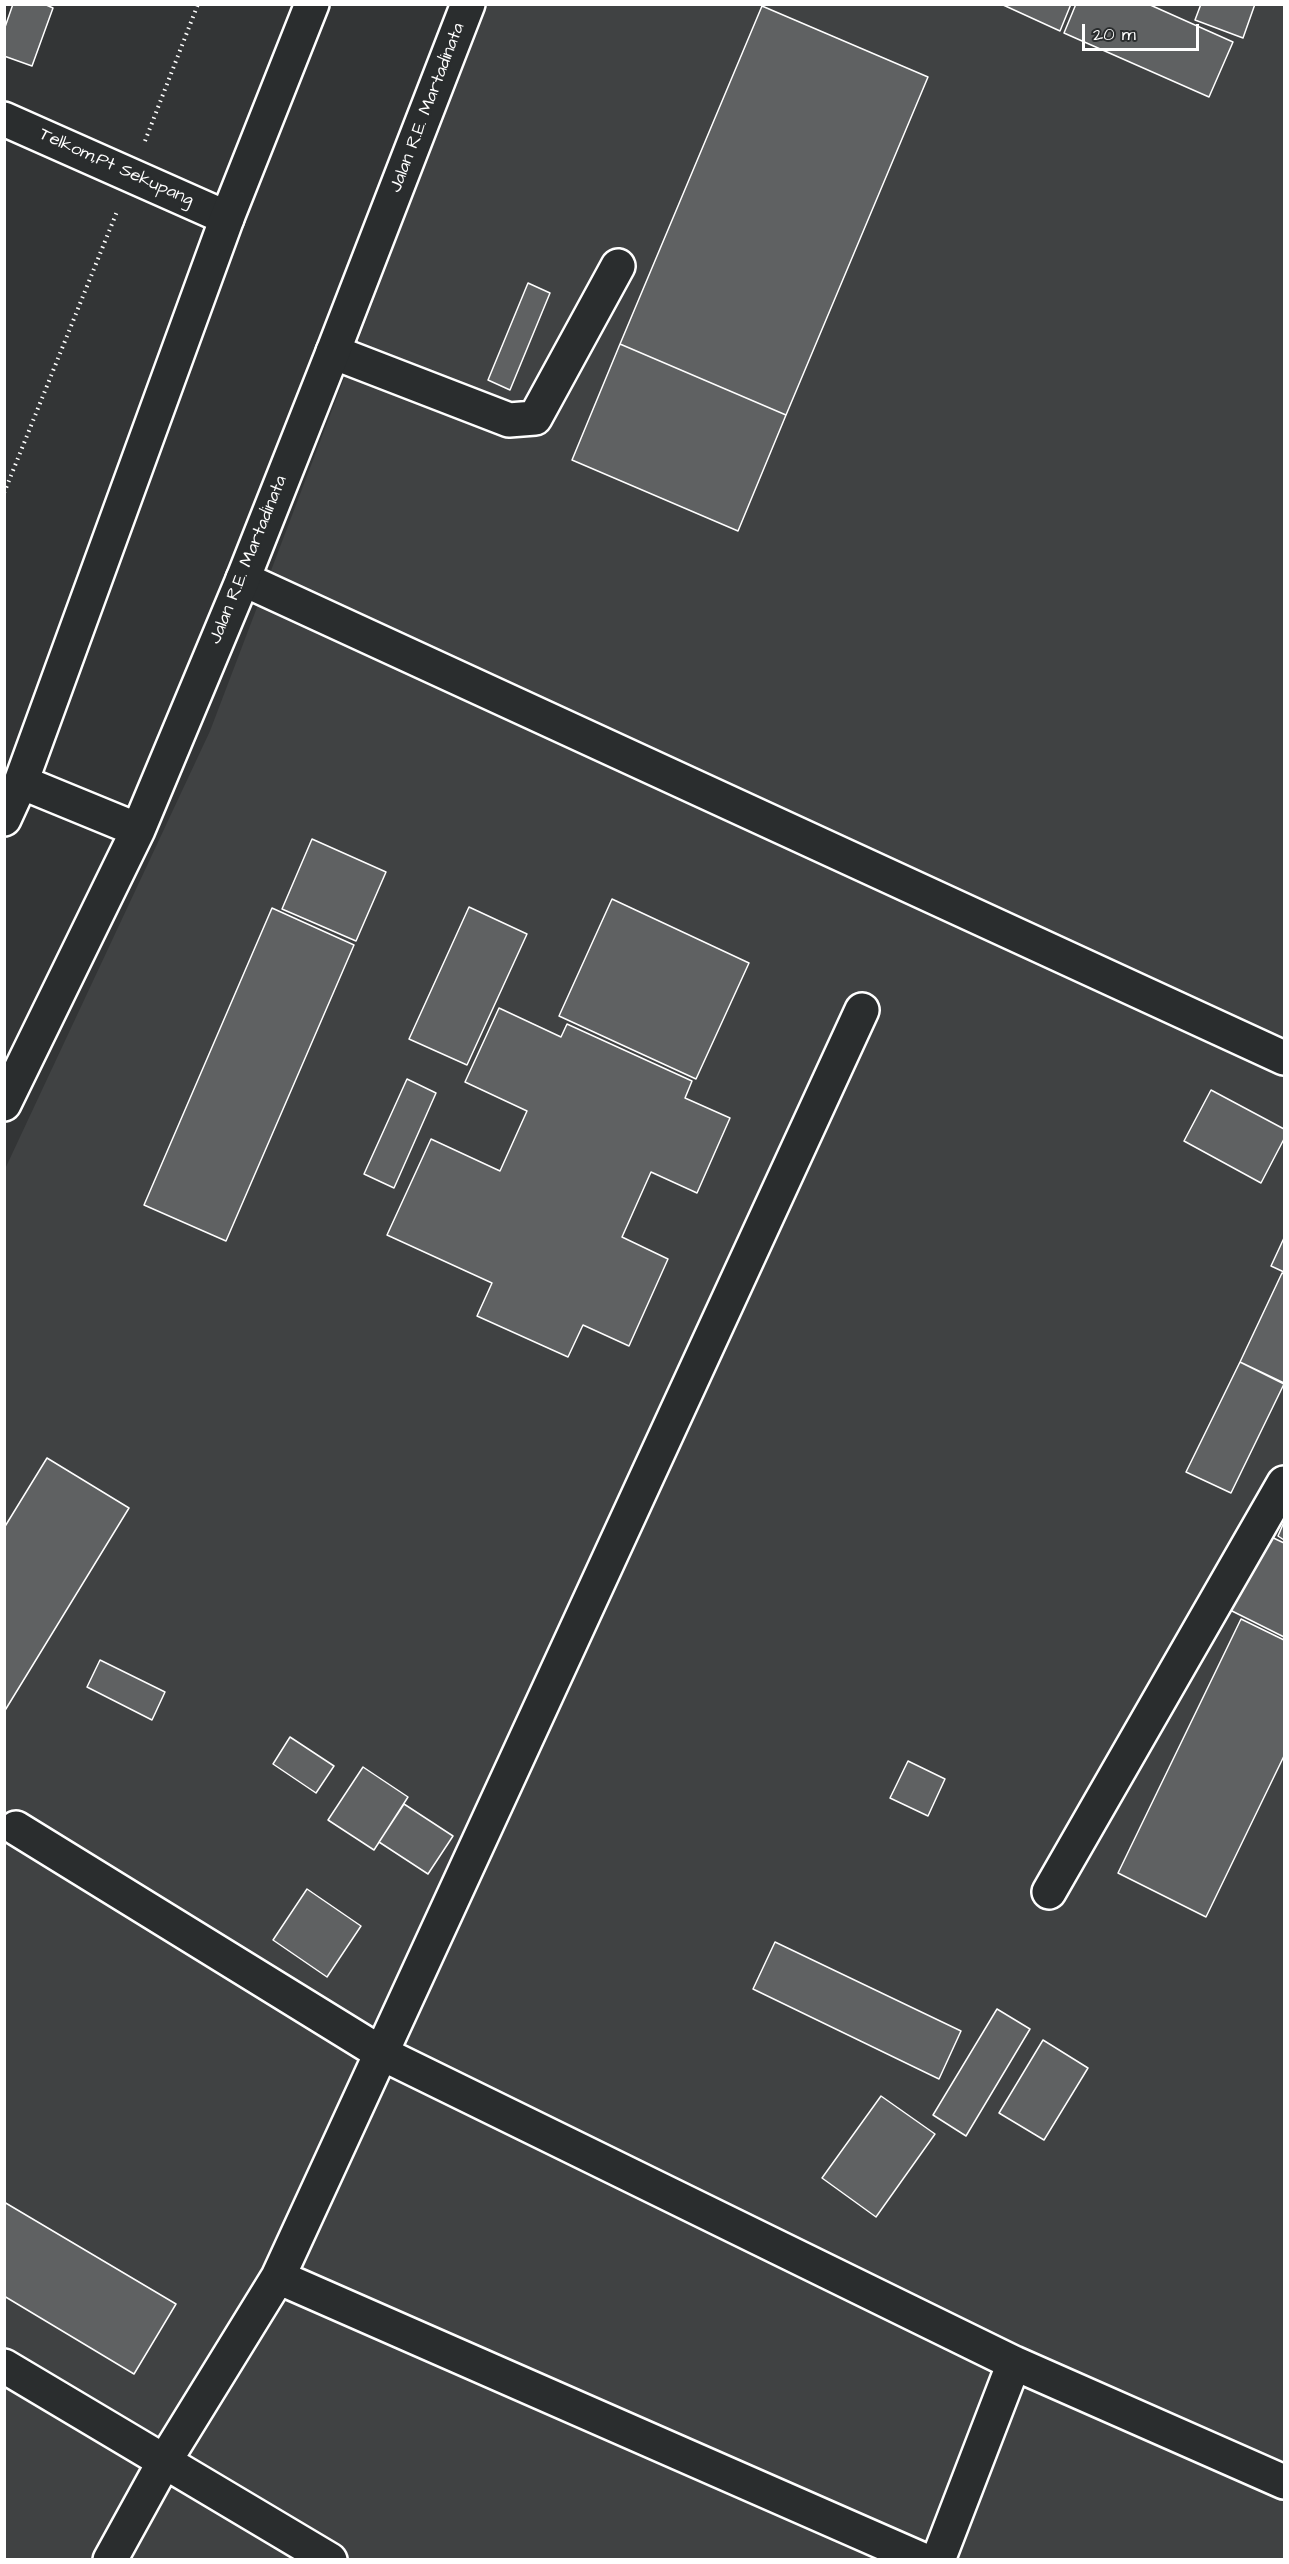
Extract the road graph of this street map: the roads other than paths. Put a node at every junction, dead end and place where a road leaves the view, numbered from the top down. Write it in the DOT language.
graph roads {
  1 [pos="312,4"];
  2 [pos="468,4"];
  3 [pos="4,119"];
  4 [pos="227,218"];
  5 [pos="618,266"];
  6 [pos="333,352"];
  7 [pos="243,579"];
  8 [pos="21,782"];
  9 [pos="4,819"];
  10 [pos="138,830"];
  11 [pos="862,1010"];
  12 [pos="1284,1058"];
  13 [pos="4,1104"];
  14 [pos="1284,1483"];
  15 [pos="16,1828"];
  16 [pos="1049,1892"];
  17 [pos="381,2053"];
  18 [pos="278,2277"];
  19 [pos="1014,2362"];
  20 [pos="4,2366"];
  21 [pos="164,2462"];
  22 [pos="1284,2482"];
  23 [pos="110,2559"];
  24 [pos="330,2559"];
  25 [pos="923,2559"];
  26 [pos="938,2559"];
  1 -- 4 [label="main road"];
  2 -- 6 [label="main road, Jalan R.E. Martadinata"];
  3 -- 4 [label="main road, Telkom,Pt Sekupang"];
  4 -- 8 [label="main road"];
  5 -- 6 [label="main road"];
  6 -- 7 [label="main road, Jalan R.E. Martadinata"];
  7 -- 10 [label="main road, Jalan R.E. Martadinata"];
  7 -- 12 [label="main road"];
  8 -- 9 [label="main road"];
  8 -- 10 [label="main road"];
  10 -- 13 [label="main road, Jalan R.E. Martadinata"];
  11 -- 17 [label="main road"];
  14 -- 16 [label="main road"];
  15 -- 17 [label="main road"];
  17 -- 18 [label="main road"];
  17 -- 19 [label="main road"];
  18 -- 21 [label="main road"];
  18 -- 25 [label="main road"];
  19 -- 22 [label="main road"];
  19 -- 26 [label="main road"];
  20 -- 21 [label="main road"];
  21 -- 23 [label="main road"];
  21 -- 24 [label="main road"];
}
